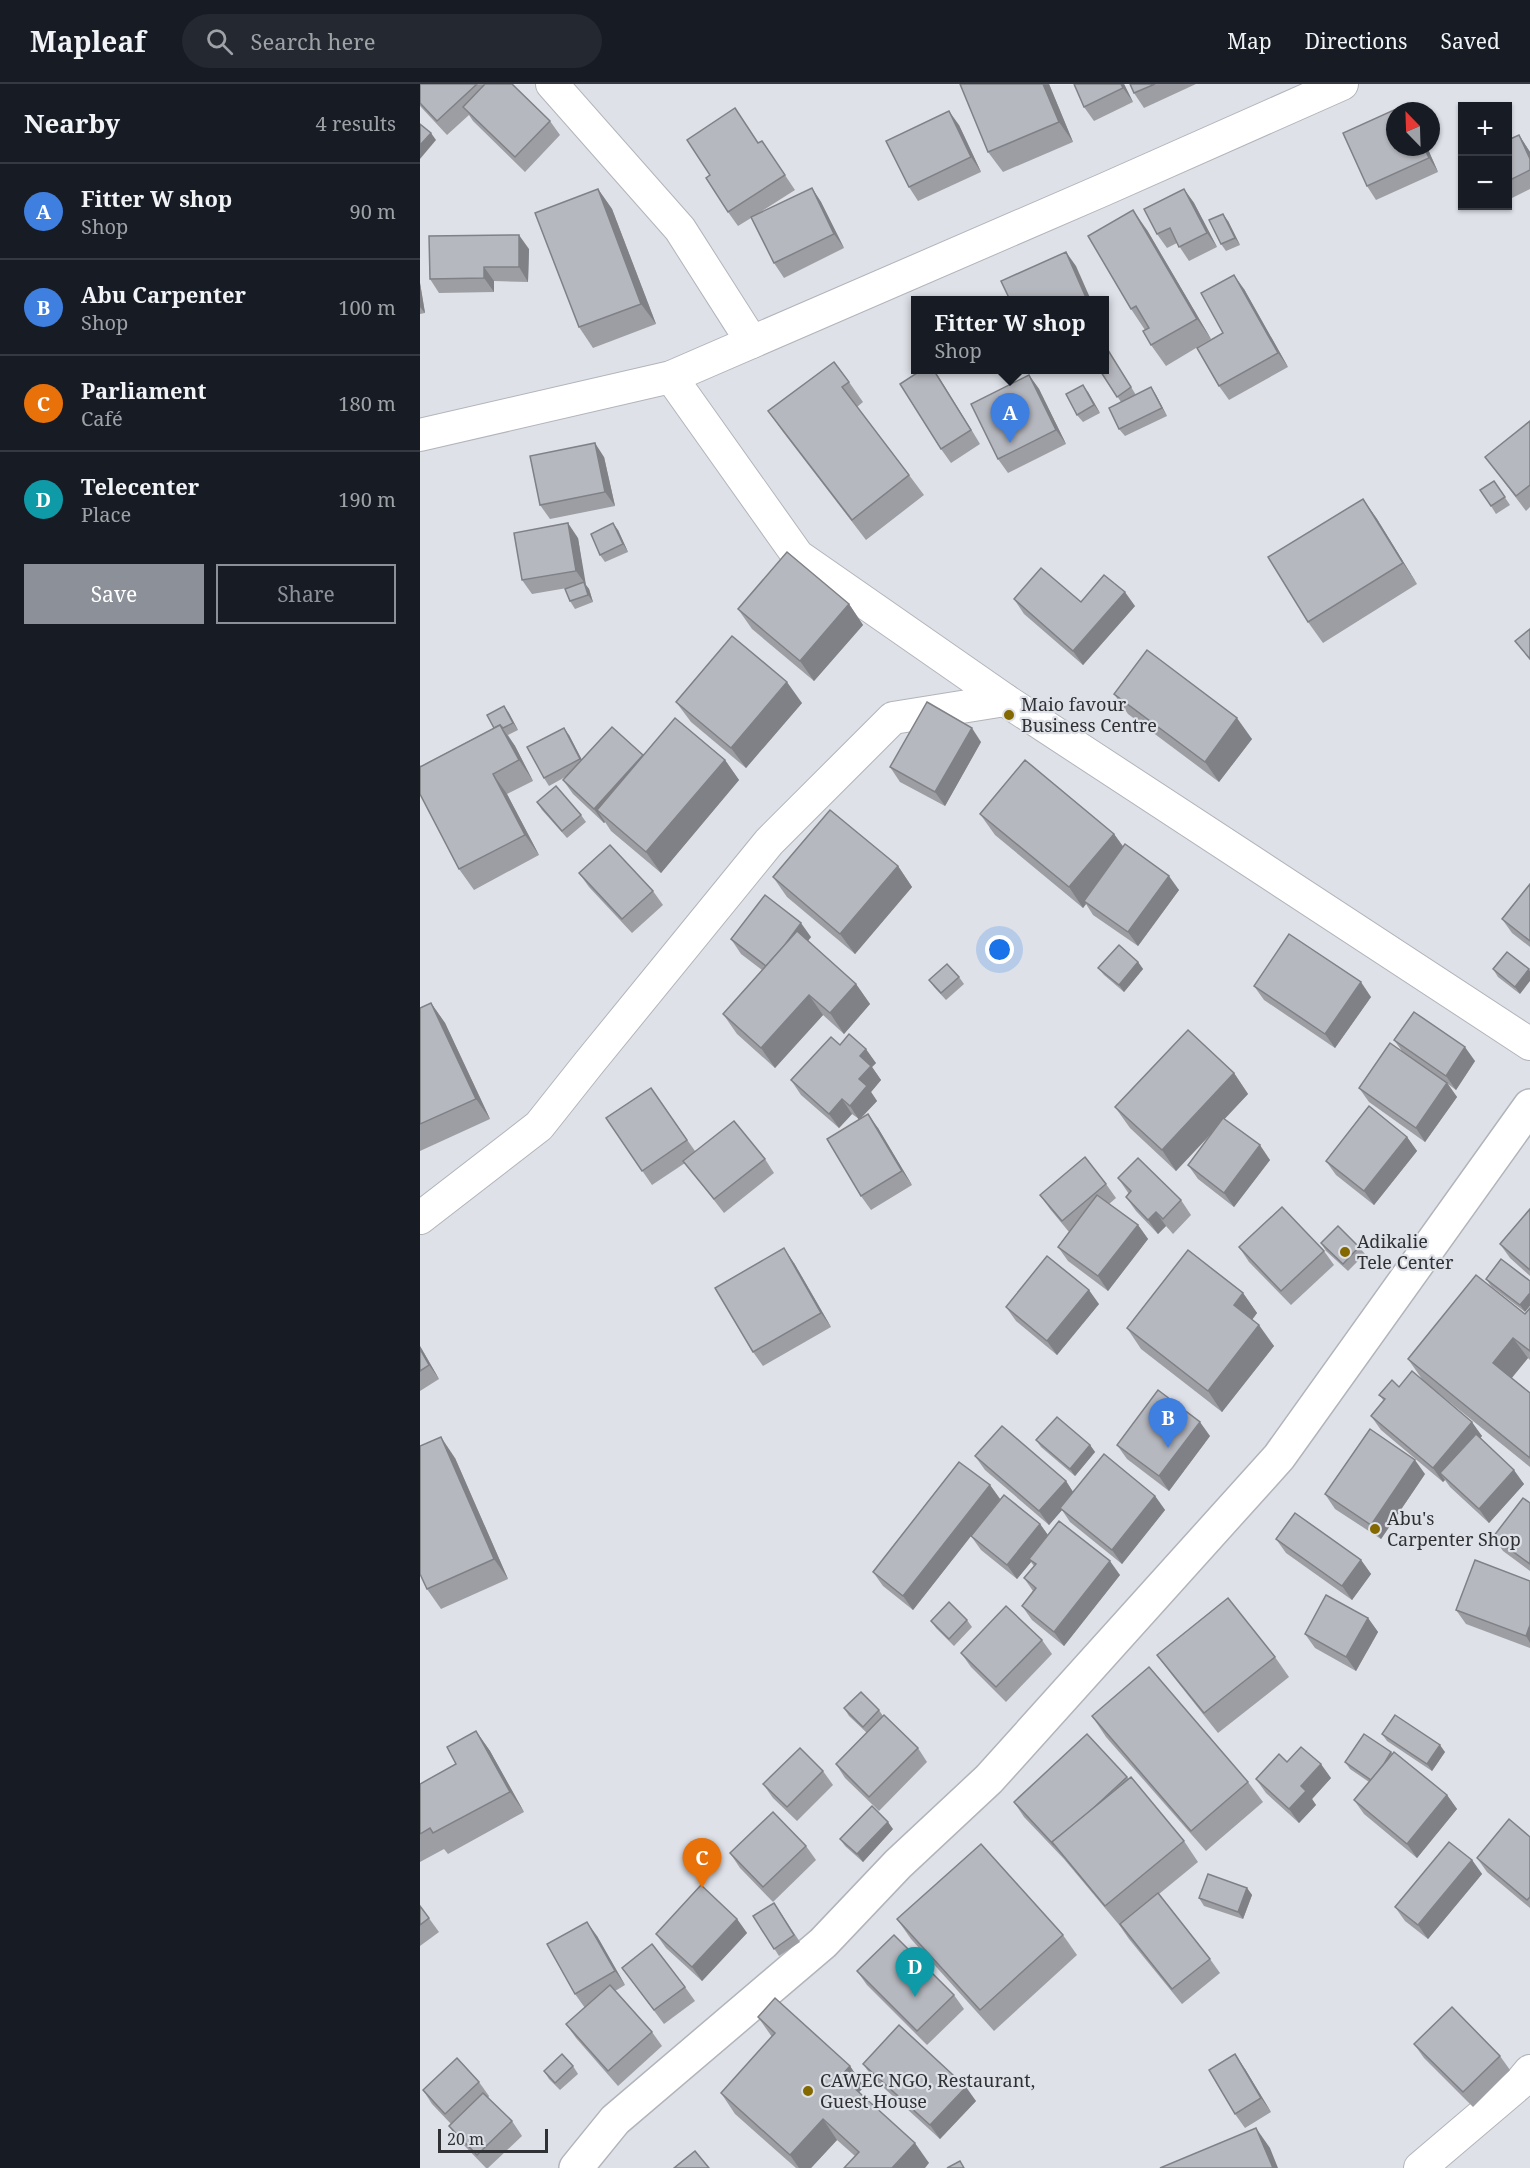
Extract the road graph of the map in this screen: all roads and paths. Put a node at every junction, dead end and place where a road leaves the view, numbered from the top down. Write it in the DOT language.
graph roads {
  1 [pos="552,84"];
  2 [pos="1342,84"];
  3 [pos="752,342"];
  4 [pos="671,376"];
  5 [pos="420,435"];
  6 [pos="1005,700"];
  7 [pos="1530,1044"];
  8 [pos="1530,1106"];
  9 [pos="420,1218"];
  10 [pos="1530,2072"];
  11 [pos="576,2168"];
  12 [pos="1420,2168"];
  1 -- 3 [label="street"];
  2 -- 3 [label="street"];
  3 -- 4 [label="street"];
  4 -- 5 [label="street"];
  4 -- 6 [label="street"];
  6 -- 7 [label="street"];
  6 -- 9 [label="street"];
  8 -- 11 [label="main road"];
  10 -- 12 [label="street"];
}
